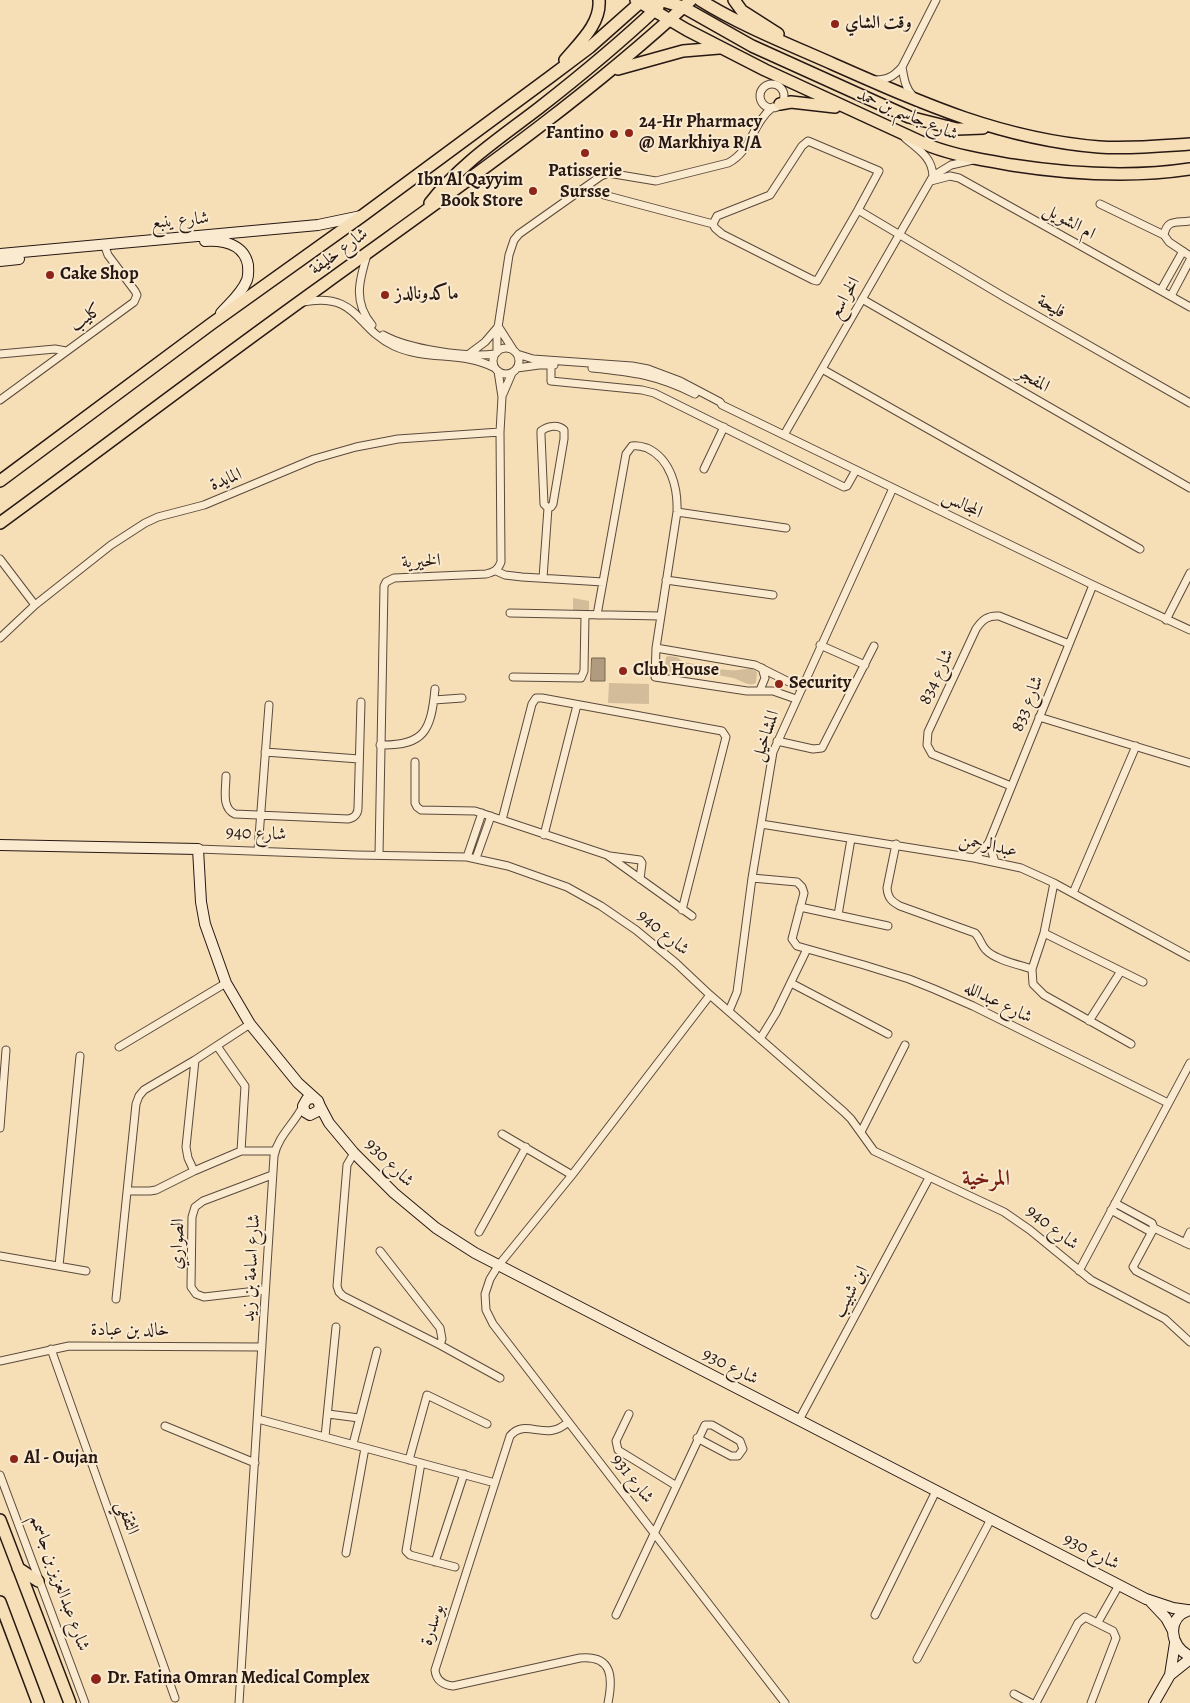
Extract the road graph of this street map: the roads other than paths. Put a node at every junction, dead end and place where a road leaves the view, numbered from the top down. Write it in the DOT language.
graph roads {
  1 [pos="599,0"];
  2 [pos="700,0"];
  3 [pos="734,0"];
  4 [pos="936,0"];
  5 [pos="640,1"];
  6 [pos="667,1"];
  7 [pos="687,2"];
  8 [pos="654,11"];
  9 [pos="670,20"];
  10 [pos="786,43"];
  11 [pos="721,48"];
  12 [pos="902,67"];
  13 [pos="608,72"];
  14 [pos="550,77"];
  15 [pos="868,80"];
  16 [pos="918,102"];
  17 [pos="762,103"];
  18 [pos="777,106"];
  19 [pos="848,109"];
  20 [pos="759,122"];
  21 [pos="996,128"];
  22 [pos="898,131"];
  23 [pos="1190,144"];
  24 [pos="977,159"];
  25 [pos="1190,169"];
  26 [pos="932,179"];
  27 [pos="604,195"];
  28 [pos="1100,204"];
  29 [pos="858,210"];
  30 [pos="421,214"];
  31 [pos="362,216"];
  32 [pos="1190,221"];
  33 [pos="713,224"];
  34 [pos="899,234"];
  35 [pos="1164,235"];
  36 [pos="186,240"];
  37 [pos="105,247"];
  38 [pos="1183,251"];
  39 [pos="58,252"];
  40 [pos="368,252"];
  41 [pos="0,254"];
  42 [pos="1190,256"];
  43 [pos="1190,260"];
  44 [pos="0,261"];
  45 [pos="1161,290"];
  46 [pos="1171,296"];
  47 [pos="862,299"];
  48 [pos="298,303"];
  49 [pos="1190,307"];
  50 [pos="212,324"];
  51 [pos="498,326"];
  52 [pos="66,351"];
  53 [pos="515,352"];
  54 [pos="496,353"];
  55 [pos="0,354"];
  56 [pos="468,354"];
  57 [pos="551,365"];
  58 [pos="496,370"];
  59 [pos="822,370"];
  60 [pos="514,371"];
  61 [pos="502,397"];
  62 [pos="0,400"];
  63 [pos="1190,403"];
  64 [pos="722,405"];
  65 [pos="724,428"];
  66 [pos="500,432"];
  67 [pos="784,435"];
  68 [pos="704,469"];
  69 [pos="856,470"];
  70 [pos="0,481"];
  71 [pos="892,488"];
  72 [pos="1190,488"];
  73 [pos="548,508"];
  74 [pos="677,512"];
  75 [pos="0,523"];
  76 [pos="786,528"];
  77 [pos="1140,549"];
  78 [pos="0,559"];
  79 [pos="496,570"];
  80 [pos="1190,573"];
  81 [pos="543,578"];
  82 [pos="666,580"];
  83 [pos="603,582"];
  84 [pos="1093,585"];
  85 [pos="773,595"];
  86 [pos="35,605"];
  87 [pos="510,613"];
  88 [pos="585,615"];
  89 [pos="597,615"];
  90 [pos="661,616"];
  91 [pos="1166,620"];
  92 [pos="1190,630"];
  93 [pos="0,638"];
  94 [pos="1069,644"];
  95 [pos="820,645"];
  96 [pos="874,646"];
  97 [pos="656,648"];
  98 [pos="865,665"];
  99 [pos="762,668"];
  100 [pos="513,677"];
  101 [pos="801,688"];
  102 [pos="436,689"];
  103 [pos="760,690"];
  104 [pos="462,698"];
  105 [pos="796,699"];
  106 [pos="434,700"];
  107 [pos="361,702"];
  108 [pos="269,705"];
  109 [pos="577,706"];
  110 [pos="1040,717"];
  111 [pos="777,741"];
  112 [pos="380,745"];
  113 [pos="1136,746"];
  114 [pos="265,752"];
  115 [pos="359,759"];
  116 [pos="415,762"];
  117 [pos="1190,763"];
  118 [pos="226,776"];
  119 [pos="1011,786"];
  120 [pos="482,813"];
  121 [pos="260,815"];
  122 [pos="491,816"];
  123 [pos="502,820"];
  124 [pos="761,824"];
  125 [pos="544,835"];
  126 [pos="992,835"];
  127 [pos="851,839"];
  128 [pos="896,844"];
  129 [pos="0,845"];
  130 [pos="198,849"];
  131 [pos="258,850"];
  132 [pos="379,855"];
  133 [pos="607,855"];
  134 [pos="467,857"];
  135 [pos="476,858"];
  136 [pos="974,858"];
  137 [pos="995,862"];
  138 [pos="752,878"];
  139 [pos="640,879"];
  140 [pos="1054,883"];
  141 [pos="1073,893"];
  142 [pos="800,907"];
  143 [pos="682,910"];
  144 [pos="838,915"];
  145 [pos="692,916"];
  146 [pos="888,926"];
  147 [pos="1044,933"];
  148 [pos="807,949"];
  149 [pos="1190,957"];
  150 [pos="1032,969"];
  151 [pos="1121,971"];
  152 [pos="1144,982"];
  153 [pos="226,983"];
  154 [pos="791,983"];
  155 [pos="710,995"];
  156 [pos="729,1011"];
  157 [pos="1089,1021"];
  158 [pos="250,1024"];
  159 [pos="888,1034"];
  160 [pos="760,1039"];
  161 [pos="1131,1044"];
  162 [pos="905,1045"];
  163 [pos="217,1046"];
  164 [pos="120,1047"];
  165 [pos="6,1050"];
  166 [pos="80,1056"];
  167 [pos="195,1060"];
  168 [pos="1190,1064"];
  169 [pos="310,1103"];
  170 [pos="1168,1103"];
  171 [pos="311,1115"];
  172 [pos="329,1123"];
  173 [pos="292,1124"];
  174 [pos="0,1128"];
  175 [pos="861,1132"];
  176 [pos="502,1134"];
  177 [pos="526,1147"];
  178 [pos="241,1151"];
  179 [pos="275,1151"];
  180 [pos="354,1153"];
  181 [pos="194,1171"];
  182 [pos="272,1175"];
  183 [pos="572,1175"];
  184 [pos="929,1178"];
  185 [pos="129,1191"];
  186 [pos="1113,1207"];
  187 [pos="1152,1230"];
  188 [pos="479,1232"];
  189 [pos="1190,1232"];
  190 [pos="1187,1244"];
  191 [pos="380,1251"];
  192 [pos="0,1256"];
  193 [pos="59,1266"];
  194 [pos="498,1266"];
  195 [pos="86,1271"];
  196 [pos="1079,1271"];
  197 [pos="264,1290"];
  198 [pos="116,1299"];
  199 [pos="1190,1299"];
  200 [pos="336,1327"];
  201 [pos="1190,1342"];
  202 [pos="440,1345"];
  203 [pos="262,1347"];
  204 [pos="51,1350"];
  205 [pos="377,1351"];
  206 [pos="0,1361"];
  207 [pos="500,1378"];
  208 [pos="328,1414"];
  209 [pos="629,1414"];
  210 [pos="360,1418"];
  211 [pos="258,1419"];
  212 [pos="799,1420"];
  213 [pos="568,1422"];
  214 [pos="487,1424"];
  215 [pos="165,1426"];
  216 [pos="325,1437"];
  217 [pos="698,1438"];
  218 [pos="352,1444"];
  219 [pos="365,1448"];
  220 [pos="409,1460"];
  221 [pos="255,1463"];
  222 [pos="421,1463"];
  223 [pos="464,1474"];
  224 [pos="0,1475"];
  225 [pos="494,1483"];
  226 [pos="675,1485"];
  227 [pos="936,1491"];
  228 [pos="991,1519"];
  229 [pos="0,1520"];
  230 [pos="654,1532"];
  231 [pos="346,1554"];
  232 [pos="436,1562"];
  233 [pos="455,1567"];
  234 [pos="18,1568"];
  235 [pos="38,1581"];
  236 [pos="1119,1585"];
  237 [pos="1146,1599"];
  238 [pos="0,1602"];
  239 [pos="1188,1610"];
  240 [pos="616,1614"];
  241 [pos="875,1614"];
  242 [pos="1098,1622"];
  243 [pos="1172,1631"];
  244 [pos="1175,1643"];
  245 [pos="1190,1657"];
  246 [pos="917,1659"];
  247 [pos="1170,1676"];
  248 [pos="1014,1694"];
  249 [pos="175,1698"];
  250 [pos="38,1703"];
  251 [pos="70,1703"];
  252 [pos="85,1703"];
  253 [pos="239,1703"];
  254 [pos="608,1703"];
  255 [pos="785,1703"];
  256 [pos="1031,1703"];
  257 [pos="1036,1703"];
  258 [pos="1091,1703"];
  259 [pos="1154,1703"];
  1 -- 14 [label="main road"];
  2 -- 10 [label="main road, شارع جاسم بن حمد"];
  3 -- 10 [label="main road"];
  4 -- 12 [label="street"];
  5 -- 6 [label="main road"];
  5 -- 8 [label="main road, شارع جاسم بن حمد"];
  5 -- 14 [label="main road, شارع خليفة"];
  6 -- 7 [label="main road"];
  6 -- 8 [label="main road"];
  6 -- 9 [label="main road"];
  7 -- 9 [label="main road, شارع خليفة"];
  7 -- 21 [label="main road"];
  8 -- 9 [label="main road, شارع جاسم بن حمد"];
  8 -- 30 [label="main road"];
  9 -- 11 [label="main road, شارع جاسم بن حمد"];
  9 -- 13 [label="main road, شارع خليفة"];
  10 -- 15 [label="main road, شارع جاسم بن حمد"];
  11 -- 13 [label="main road"];
  11 -- 19 [label="main road, شارع جاسم بن حمد"];
  12 -- 15 [label="street"];
  12 -- 16 [label="street"];
  13 -- 30 [label="main road, شارع خليفة"];
  14 -- 31 [label="main road, شارع خليفة"];
  15 -- 16 [label="main road, شارع جاسم بن حمد"];
  16 -- 21 [label="main road, شارع جاسم بن حمد"];
  17 -- 18 [label="street"];
  17 -- 18 [label="street"];
  17 -- 20 [label="street"];
  18 -- 19 [label="main road"];
  18 -- 20 [label="street"];
  19 -- 22 [label="main road, شارع جاسم بن حمد"];
  20 -- 51 [label="street"];
  21 -- 23 [label="main road, شارع جاسم بن حمد"];
  22 -- 24 [label="main road, شارع جاسم بن حمد"];
  22 -- 26 [label="street"];
  24 -- 25 [label="main road, شارع جاسم بن حمد"];
  24 -- 26 [label="street"];
  26 -- 34 [label="street, الخراسع"];
  26 -- 45 [label="street, ام الشويل"];
  27 -- 33 [label="street"];
  28 -- 35 [label="street"];
  29 -- 33 [label="street"];
  29 -- 33 [label="street"];
  29 -- 34 [label="street, فليحة"];
  30 -- 40 [label="main road, شارع خليفة"];
  31 -- 36 [label="street, شارع ينبع"];
  31 -- 50 [label="main road, شارع خليفة"];
  32 -- 35 [label="street"];
  34 -- 47 [label="street, الخراسع"];
  34 -- 63 [label="street, فليحة"];
  35 -- 38 [label="street"];
  36 -- 37 [label="street, شارع ينبع"];
  36 -- 50 [label="street, شارع ينبع"];
  37 -- 39 [label="street, شارع ينبع"];
  37 -- 52 [label="street, كليب"];
  38 -- 42 [label="street"];
  38 -- 45 [label="street"];
  39 -- 41 [label="street, شارع ينبع"];
  39 -- 44 [label="street, شارع ينبع"];
  40 -- 48 [label="main road, شارع خليفة"];
  40 -- 56 [label="street"];
  43 -- 46 [label="street"];
  45 -- 46 [label="street, ام الشويل"];
  46 -- 49 [label="street, ام الشويل"];
  47 -- 59 [label="street, الخراسع"];
  47 -- 72 [label="street, المفجر"];
  48 -- 58 [label="street"];
  48 -- 75 [label="main road, شارع خليفة"];
  50 -- 70 [label="main road, شارع خليفة"];
  51 -- 53 [label="street"];
  51 -- 54 [label="street"];
  51 -- 56 [label="street"];
  52 -- 55 [label="street"];
  52 -- 62 [label="street, كليب"];
  53 -- 54 [label="street"];
  53 -- 60 [label="street"];
  53 -- 64 [label="street, المجالس"];
  54 -- 56 [label="street"];
  54 -- 58 [label="street"];
  57 -- 60 [label="street, المجالس"];
  57 -- 64 [label="street, المجالس"];
  57 -- 65 [label="street"];
  58 -- 60 [label="street"];
  58 -- 61 [label="street"];
  59 -- 67 [label="street, الخراسع"];
  59 -- 77 [label="street"];
  60 -- 61 [label="street"];
  61 -- 66 [label="street"];
  64 -- 67 [label="street, المجالس"];
  65 -- 68 [label="street"];
  65 -- 69 [label="street"];
  66 -- 79 [label="street"];
  66 -- 86 [label="street, المايدة"];
  67 -- 69 [label="street, المجالس"];
  69 -- 71 [label="street, المجالس"];
  71 -- 84 [label="street, المجالس"];
  71 -- 95 [label="street, المشاخيل"];
  73 -- 73 [label="street"];
  73 -- 81 [label="street"];
  74 -- 76 [label="street"];
  74 -- 82 [label="street"];
  74 -- 83 [label="street"];
  78 -- 86 [label="street"];
  79 -- 81 [label="street"];
  79 -- 112 [label="street, الخيرية"];
  80 -- 91 [label="street"];
  81 -- 83 [label="street"];
  82 -- 85 [label="street"];
  82 -- 90 [label="street"];
  83 -- 89 [label="street"];
  84 -- 91 [label="street, المجالس"];
  84 -- 94 [label="street, شارع 833"];
  86 -- 93 [label="street, المايدة"];
  87 -- 88 [label="street"];
  88 -- 89 [label="street"];
  88 -- 100 [label="street"];
  89 -- 90 [label="street"];
  90 -- 97 [label="street"];
  91 -- 92 [label="street, المجالس"];
  94 -- 110 [label="street, شارع 833"];
  94 -- 119 [label="street, شارع 834"];
  95 -- 98 [label="street"];
  95 -- 101 [label="street, المشاخيل"];
  96 -- 98 [label="street"];
  97 -- 99 [label="street"];
  97 -- 103 [label="street"];
  98 -- 111 [label="street"];
  99 -- 101 [label="street"];
  99 -- 103 [label="street"];
  101 -- 105 [label="street, المشاخيل"];
  102 -- 106 [label="street"];
  103 -- 105 [label="street"];
  104 -- 106 [label="street"];
  105 -- 111 [label="street, المشاخيل"];
  106 -- 112 [label="street"];
  107 -- 115 [label="street"];
  108 -- 114 [label="street"];
  109 -- 123 [label="street"];
  109 -- 125 [label="street"];
  109 -- 143 [label="street"];
  110 -- 113 [label="street"];
  110 -- 119 [label="street, شارع 833"];
  111 -- 124 [label="street, المشاخيل"];
  112 -- 132 [label="street, الخيرية"];
  113 -- 117 [label="street"];
  113 -- 141 [label="street"];
  114 -- 115 [label="street"];
  114 -- 121 [label="street"];
  115 -- 121 [label="street"];
  116 -- 120 [label="street"];
  118 -- 121 [label="street"];
  119 -- 126 [label="street, شارع 833"];
  120 -- 122 [label="street"];
  120 -- 134 [label="street"];
  121 -- 131 [label="street"];
  122 -- 123 [label="street"];
  122 -- 135 [label="street"];
  123 -- 125 [label="street"];
  124 -- 127 [label="street, عبدالرحمن"];
  124 -- 138 [label="street, المشاخيل"];
  125 -- 133 [label="street"];
  126 -- 136 [label="street, شارع 833"];
  126 -- 137 [label="street, شارع 833"];
  127 -- 128 [label="street, عبدالرحمن"];
  127 -- 144 [label="street"];
  128 -- 136 [label="street, عبدالرحمن"];
  128 -- 150 [label="street"];
  129 -- 130 [label="street, شارع 940"];
  130 -- 131 [label="street, شارع 940"];
  130 -- 153 [label="street, شارع 930"];
  131 -- 132 [label="street, شارع 940"];
  132 -- 134 [label="street, شارع 940"];
  133 -- 139 [label="street"];
  133 -- 139 [label="street"];
  134 -- 135 [label="street, شارع 940"];
  135 -- 155 [label="street, شارع 940"];
  136 -- 137 [label="street, عبدالرحمن"];
  137 -- 140 [label="street, عبدالرحمن"];
  138 -- 142 [label="street"];
  138 -- 156 [label="street, المشاخيل"];
  139 -- 143 [label="street"];
  140 -- 141 [label="street, عبدالرحمن"];
  140 -- 147 [label="street"];
  141 -- 149 [label="street, عبدالرحمن"];
  142 -- 144 [label="street"];
  142 -- 148 [label="street"];
  143 -- 145 [label="street"];
  144 -- 146 [label="street"];
  147 -- 150 [label="street"];
  147 -- 151 [label="street"];
  148 -- 154 [label="street"];
  148 -- 170 [label="street, شارع عبدالله"];
  150 -- 157 [label="street"];
  151 -- 152 [label="street"];
  151 -- 157 [label="street"];
  153 -- 158 [label="street, شارع 930"];
  153 -- 164 [label="street"];
  154 -- 159 [label="street"];
  154 -- 160 [label="street"];
  155 -- 156 [label="street, شارع 940"];
  155 -- 183 [label="street, شارع 931"];
  156 -- 160 [label="street, شارع 940"];
  157 -- 161 [label="street"];
  158 -- 163 [label="street"];
  158 -- 169 [label="street, شارع 930"];
  160 -- 175 [label="street, شارع 940"];
  162 -- 175 [label="street"];
  163 -- 167 [label="street"];
  163 -- 178 [label="street"];
  165 -- 174 [label="street"];
  166 -- 193 [label="street"];
  167 -- 181 [label="street"];
  167 -- 185 [label="street"];
  168 -- 170 [label="street"];
  169 -- 171 [label="street"];
  169 -- 172 [label="street, شارع 930"];
  169 -- 173 [label="street, شارع اسامة بن زيد"];
  170 -- 186 [label="street"];
  171 -- 172 [label="street, شارع 930"];
  171 -- 173 [label="street, شارع اسامة بن زيد"];
  172 -- 180 [label="street, شارع 930"];
  173 -- 179 [label="street, شارع اسامة بن زيد"];
  175 -- 184 [label="street, شارع 940"];
  176 -- 177 [label="street"];
  177 -- 183 [label="street"];
  177 -- 188 [label="street"];
  178 -- 179 [label="street"];
  178 -- 181 [label="street"];
  179 -- 182 [label="street, شارع اسامة بن زيد"];
  180 -- 194 [label="street, شارع 930"];
  180 -- 202 [label="street"];
  181 -- 185 [label="street"];
  182 -- 197 [label="street, شارع اسامة بن زيد"];
  182 -- 197 [label="street, الصواري"];
  183 -- 194 [label="street, شارع 931"];
  184 -- 196 [label="street, شارع 940"];
  184 -- 212 [label="street, ابن شبيب"];
  185 -- 198 [label="street"];
  186 -- 187 [label="street"];
  186 -- 196 [label="street"];
  187 -- 190 [label="street"];
  187 -- 199 [label="street"];
  189 -- 190 [label="street"];
  191 -- 202 [label="street"];
  192 -- 193 [label="street"];
  193 -- 195 [label="street"];
  194 -- 212 [label="street, شارع 930"];
  194 -- 213 [label="street, شارع 931"];
  196 -- 201 [label="street, شارع 940"];
  197 -- 203 [label="street, شارع اسامة بن زيد"];
  200 -- 208 [label="street"];
  202 -- 207 [label="street"];
  203 -- 204 [label="street, خالد بن عبادة"];
  203 -- 211 [label="street, شارع اسامة بن زيد"];
  204 -- 206 [label="street, خالد بن عبادة"];
  204 -- 249 [label="street, الثقفي"];
  205 -- 210 [label="street"];
  208 -- 210 [label="street"];
  208 -- 216 [label="street"];
  209 -- 226 [label="street"];
  210 -- 218 [label="street"];
  211 -- 216 [label="street"];
  211 -- 221 [label="street, شارع اسامة بن زيد"];
  212 -- 227 [label="street, شارع 930"];
  213 -- 225 [label="street, بوسدرة"];
  213 -- 230 [label="street, شارع 931"];
  214 -- 220 [label="street"];
  215 -- 221 [label="street"];
  216 -- 218 [label="street"];
  217 -- 217 [label="street"];
  217 -- 226 [label="street"];
  218 -- 219 [label="street"];
  219 -- 220 [label="street"];
  219 -- 231 [label="street"];
  220 -- 222 [label="street"];
  221 -- 253 [label="street, شارع اسامة بن زيد"];
  222 -- 223 [label="street"];
  222 -- 232 [label="street"];
  223 -- 225 [label="street"];
  223 -- 232 [label="street"];
  224 -- 235 [label="street, شارع عبدالعزيز بن جاسمم"];
  225 -- 254 [label="street, بوسدرة"];
  226 -- 230 [label="street"];
  227 -- 228 [label="street, شارع 930"];
  227 -- 241 [label="street"];
  228 -- 236 [label="street, شارع 930"];
  228 -- 246 [label="street"];
  229 -- 234 [label="main road, شارع عبدالعزيز بن جاسمم"];
  230 -- 240 [label="street"];
  230 -- 255 [label="street, شارع 931"];
  232 -- 233 [label="street"];
  234 -- 235 [label="main road"];
  234 -- 251 [label="main road, شارع عبدالعزيز بن جاسمم"];
  235 -- 252 [label="street, شارع عبدالعزيز بن جاسمم"];
  236 -- 237 [label="street, شارع 930"];
  236 -- 242 [label="street"];
  237 -- 239 [label="street, شارع 930"];
  237 -- 243 [label="street, شارع 930"];
  238 -- 250 [label="main road"];
  239 -- 243 [label="street"];
  242 -- 257 [label="street"];
  242 -- 258 [label="street"];
  243 -- 244 [label="street, شارع 930"];
  244 -- 245 [label="street"];
  244 -- 247 [label="street"];
  245 -- 247 [label="street"];
  247 -- 259 [label="street"];
  248 -- 256 [label="street"];
}
